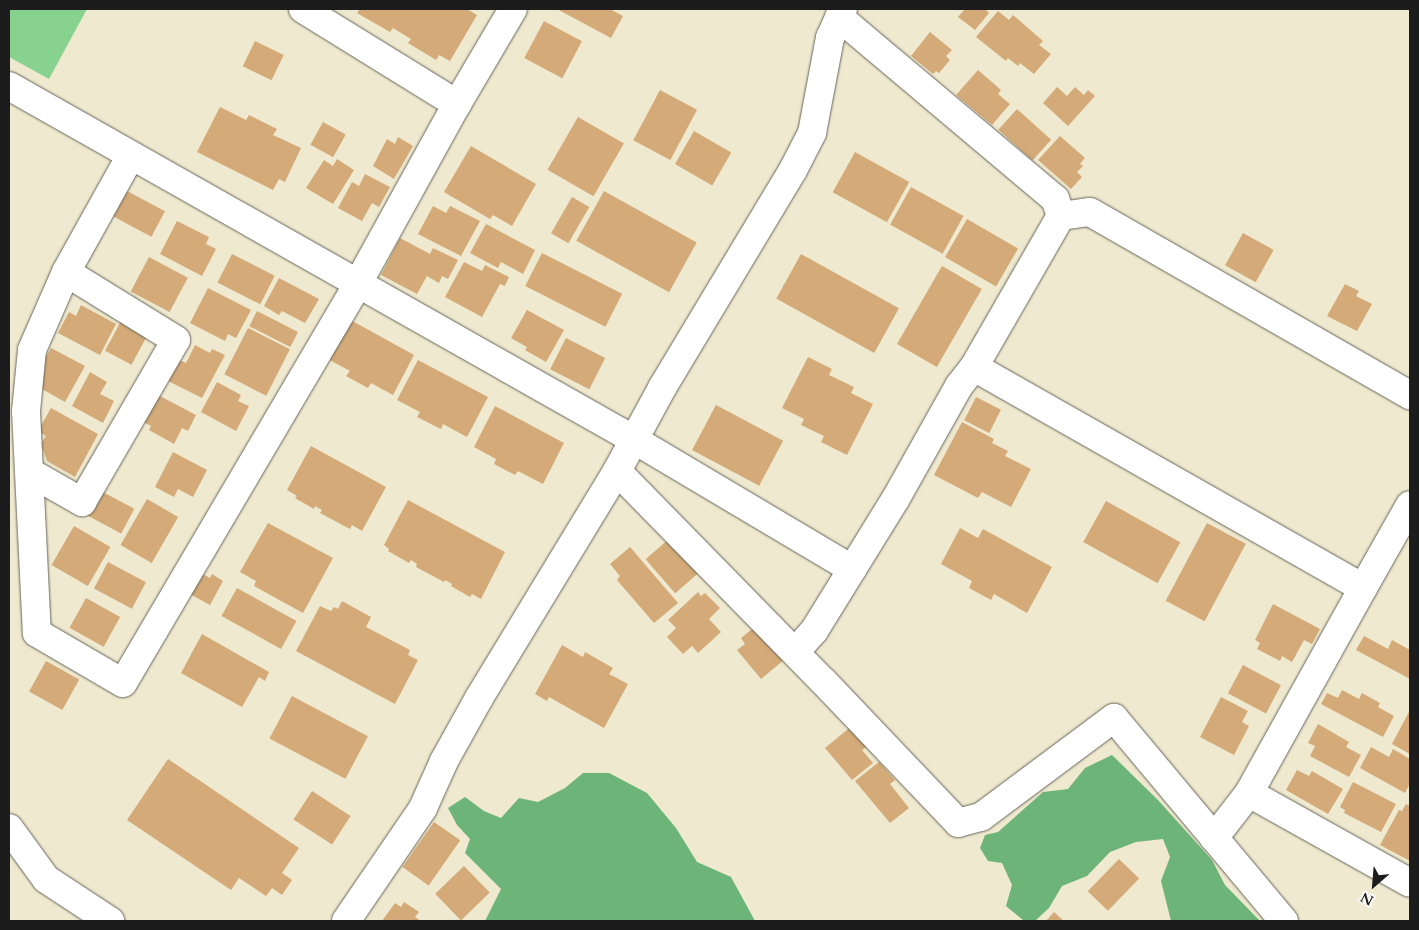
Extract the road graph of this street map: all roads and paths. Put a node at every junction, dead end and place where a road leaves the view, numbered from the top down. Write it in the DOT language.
graph roads {
  1 [pos="513,9"];
  2 [pos="320,13"];
  3 [pos="841,13"];
  4 [pos="9,86"];
  5 [pos="458,104"];
  6 [pos="130,157"];
  7 [pos="1061,216"];
  8 [pos="66,272"];
  9 [pos="357,285"];
  10 [pos="974,367"];
  11 [pos="1410,395"];
  12 [pos="633,439"];
  13 [pos="618,471"];
  14 [pos="31,473"];
  15 [pos="1410,505"];
  16 [pos="852,569"];
  17 [pos="1363,588"];
  18 [pos="795,652"];
  19 [pos="1249,793"];
  20 [pos="9,828"];
  21 [pos="1214,838"];
  22 [pos="1410,883"];
  23 [pos="110,921"];
  24 [pos="346,921"];
  25 [pos="1284,921"];
  1 -- 5 [label="street"];
  2 -- 5 [label="street"];
  3 -- 7 [label="street"];
  3 -- 12 [label="street"];
  4 -- 6 [label="street"];
  5 -- 9 [label="street"];
  6 -- 8 [label="street"];
  6 -- 9 [label="street"];
  7 -- 10 [label="street"];
  7 -- 11 [label="street"];
  8 -- 14 [label="street"];
  8 -- 14 [label="street"];
  9 -- 12 [label="street"];
  9 -- 14 [label="street"];
  10 -- 16 [label="street"];
  10 -- 17 [label="street"];
  12 -- 13 [label="street"];
  12 -- 16 [label="street"];
  13 -- 18 [label="street"];
  13 -- 24 [label="street"];
  15 -- 17 [label="street"];
  16 -- 18 [label="street"];
  17 -- 19 [label="street"];
  18 -- 21 [label="street"];
  19 -- 21 [label="street"];
  19 -- 22 [label="street"];
  20 -- 23 [label="street"];
  21 -- 25 [label="street"];
}
